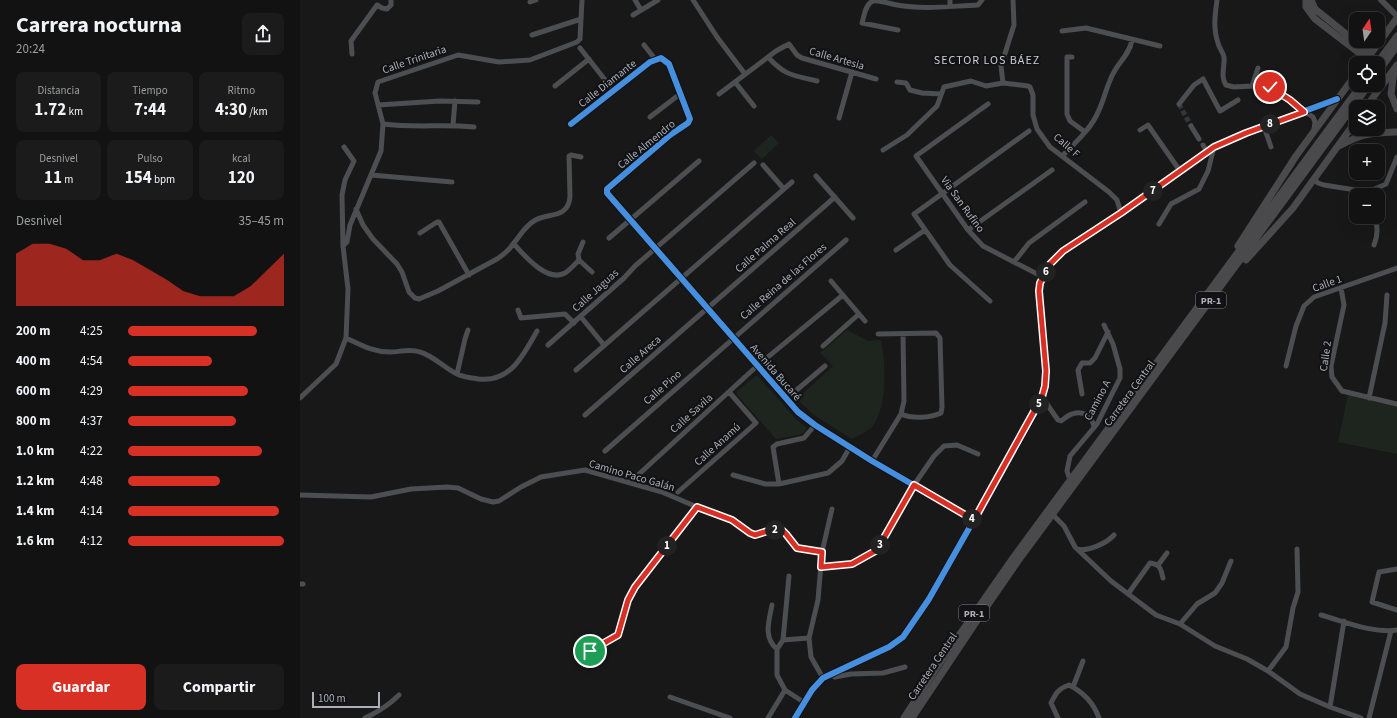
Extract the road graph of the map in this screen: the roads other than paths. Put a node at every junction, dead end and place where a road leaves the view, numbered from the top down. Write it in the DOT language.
graph roads {
  1 [pos="391,0"];
  2 [pos="536,0"];
  3 [pos="582,0"];
  4 [pos="635,0"];
  5 [pos="658,0"];
  6 [pos="693,0"];
  7 [pos="909,0"];
  8 [pos="950,0"];
  9 [pos="982,0"];
  10 [pos="1013,0"];
  11 [pos="1217,0"];
  12 [pos="1311,0"];
  13 [pos="1381,0"];
  14 [pos="530,2"];
  15 [pos="1305,2"];
  16 [pos="950,6"];
  17 [pos="909,7"];
  18 [pos="641,10"];
  19 [pos="633,15"];
  20 [pos="1397,17"];
  21 [pos="581,19"];
  22 [pos="898,30"];
  23 [pos="1062,31"];
  24 [pos="1388,31"];
  25 [pos="1385,33"];
  26 [pos="532,35"];
  27 [pos="1346,35"];
  28 [pos="1349,36"];
  29 [pos="1397,36"];
  30 [pos="1132,40"];
  31 [pos="644,46"];
  32 [pos="1160,46"];
  33 [pos="1397,46"];
  34 [pos="580,48"];
  35 [pos="352,54"];
  36 [pos="1363,56"];
  37 [pos="1364,56"];
  38 [pos="1369,56"];
  39 [pos="1382,56"];
  40 [pos="768,57"];
  41 [pos="1072,57"];
  42 [pos="589,59"];
  43 [pos="657,59"];
  44 [pos="1385,62"];
  45 [pos="1396,67"];
  46 [pos="1258,68"];
  47 [pos="852,72"];
  48 [pos="745,74"];
  49 [pos="876,79"];
  50 [pos="816,81"];
  51 [pos="735,82"];
  52 [pos="896,82"];
  53 [pos="1003,83"];
  54 [pos="1349,83"];
  55 [pos="555,86"];
  56 [pos="1252,86"];
  57 [pos="614,90"];
  58 [pos="1356,92"];
  59 [pos="1364,92"];
  60 [pos="680,94"];
  61 [pos="719,94"];
  62 [pos="941,94"];
  63 [pos="1337,99"];
  64 [pos="1238,100"];
  65 [pos="1371,100"];
  66 [pos="455,101"];
  67 [pos="478,102"];
  68 [pos="988,104"];
  69 [pos="1179,104"];
  70 [pos="378,105"];
  71 [pos="754,106"];
  72 [pos="1397,110"];
  73 [pos="1304,112"];
  74 [pos="650,116"];
  75 [pos="839,118"];
  76 [pos="383,124"];
  77 [pos="571,124"];
  78 [pos="453,125"];
  79 [pos="1191,126"];
  80 [pos="474,127"];
  81 [pos="1264,127"];
  82 [pos="1029,130"];
  83 [pos="1140,130"];
  84 [pos="1314,130"];
  85 [pos="1349,130"];
  86 [pos="1085,132"];
  87 [pos="1397,132"];
  88 [pos="1199,138"];
  89 [pos="1203,145"];
  90 [pos="344,147"];
  91 [pos="1214,147"];
  92 [pos="1271,147"];
  93 [pos="1336,148"];
  94 [pos="883,150"];
  95 [pos="1207,152"];
  96 [pos="1062,156"];
  97 [pos="581,157"];
  98 [pos="1397,157"];
  99 [pos="699,161"];
  100 [pos="754,163"];
  101 [pos="763,165"];
  102 [pos="1052,170"];
  103 [pos="1180,171"];
  104 [pos="372,175"];
  105 [pos="816,176"];
  106 [pos="1314,179"];
  107 [pos="452,182"];
  108 [pos="792,182"];
  109 [pos="1378,188"];
  110 [pos="607,189"];
  111 [pos="784,189"];
  112 [pos="1349,189"];
  113 [pos="942,193"];
  114 [pos="835,197"];
  115 [pos="1085,202"];
  116 [pos="356,209"];
  117 [pos="1121,213"];
  118 [pos="853,218"];
  119 [pos="630,219"];
  120 [pos="1159,224"];
  121 [pos="1377,224"];
  122 [pos="925,230"];
  123 [pos="968,230"];
  124 [pos="420,233"];
  125 [pos="610,238"];
  126 [pos="846,240"];
  127 [pos="583,242"];
  128 [pos="514,244"];
  129 [pos="1374,245"];
  130 [pos="343,246"];
  131 [pos="655,248"];
  132 [pos="896,250"];
  133 [pos="579,260"];
  134 [pos="1014,262"];
  135 [pos="1397,268"];
  136 [pos="1224,270"];
  137 [pos="1232,271"];
  138 [pos="592,272"];
  139 [pos="469,275"];
  140 [pos="1043,277"];
  141 [pos="681,278"];
  142 [pos="831,281"];
  143 [pos="1341,288"];
  144 [pos="843,295"];
  145 [pos="1387,295"];
  146 [pos="990,302"];
  147 [pos="707,308"];
  148 [pos="518,310"];
  149 [pos="859,314"];
  150 [pos="581,317"];
  151 [pos="865,321"];
  152 [pos="574,323"];
  153 [pos="1104,325"];
  154 [pos="468,330"];
  155 [pos="537,331"];
  156 [pos="1108,332"];
  157 [pos="878,334"];
  158 [pos="903,334"];
  159 [pos="346,338"];
  160 [pos="733,338"];
  161 [pos="548,345"];
  162 [pos="604,345"];
  163 [pos="823,346"];
  164 [pos="757,366"];
  165 [pos="825,366"];
  166 [pos="1286,366"];
  167 [pos="576,370"];
  168 [pos="457,374"];
  169 [pos="729,392"];
  170 [pos="1082,394"];
  171 [pos="1042,397"];
  172 [pos="300,398"];
  173 [pos="1369,398"];
  174 [pos="786,399"];
  175 [pos="1397,404"];
  176 [pos="585,414"];
  177 [pos="901,414"];
  178 [pos="815,425"];
  179 [pos="1094,427"];
  180 [pos="850,447"];
  181 [pos="605,451"];
  182 [pos="978,454"];
  183 [pos="872,461"];
  184 [pos="638,475"];
  185 [pos="733,475"];
  186 [pos="1070,480"];
  187 [pos="779,484"];
  188 [pos="914,485"];
  189 [pos="678,492"];
  190 [pos="300,495"];
  191 [pos="697,507"];
  192 [pos="832,510"];
  193 [pos="1050,512"];
  194 [pos="974,520"];
  195 [pos="1114,535"];
  196 [pos="1076,549"];
  197 [pos="1297,549"];
  198 [pos="822,552"];
  199 [pos="1167,553"];
  200 [pos="1232,561"];
  201 [pos="1158,565"];
  202 [pos="821,567"];
  203 [pos="1397,569"];
  204 [pos="789,576"];
  205 [pos="1163,578"];
  206 [pos="1128,594"];
  207 [pos="772,605"];
  208 [pos="1397,610"];
  209 [pos="1321,615"];
  210 [pos="1344,621"];
  211 [pos="1180,624"];
  212 [pos="1394,631"];
  213 [pos="809,638"];
  214 [pos="783,640"];
  215 [pos="776,649"];
  216 [pos="1083,661"];
  217 [pos="589,664"];
  218 [pos="905,667"];
  219 [pos="1268,671"];
  220 [pos="830,674"];
  221 [pos="823,678"];
  222 [pos="1073,687"];
  223 [pos="785,690"];
  224 [pos="399,695"];
  225 [pos="670,697"];
  226 [pos="805,703"];
  227 [pos="1330,707"];
  228 [pos="1344,715"];
  229 [pos="366,718"];
  230 [pos="730,718"];
  231 [pos="768,718"];
  232 [pos="795,718"];
  233 [pos="904,718"];
  234 [pos="912,718"];
  235 [pos="1058,718"];
  236 [pos="1099,718"];
  237 [pos="1360,718"];
  238 [pos="1369,718"];
  1 -- 35 [label="street"];
  2 -- 14 [label="street"];
  3 -- 21 [label="street, Calle Trinitaria"];
  4 -- 18 [label="street"];
  5 -- 18 [label="street"];
  6 -- 48 [label="street"];
  7 -- 17 [label="street"];
  8 -- 16 [label="street"];
  9 -- 16 [label="street"];
  10 -- 53 [label="street"];
  11 -- 56 [label="street"];
  12 -- 27 [label="highway"];
  13 -- 20 [label="main road"];
  15 -- 36 [label="highway"];
  16 -- 17 [label="street"];
  17 -- 22 [label="street"];
  18 -- 19 [label="street"];
  20 -- 24 [label="highway"];
  21 -- 26 [label="street"];
  21 -- 70 [label="street, Calle Trinitaria"];
  23 -- 30 [label="street"];
  24 -- 25 [label="highway"];
  24 -- 38 [label="highway"];
  27 -- 28 [label="highway"];
  27 -- 37 [label="highway"];
  29 -- 39 [label="highway"];
  30 -- 32 [label="street"];
  30 -- 86 [label="street"];
  31 -- 43 [label="street"];
  33 -- 44 [label="highway"];
  34 -- 42 [label="street"];
  40 -- 47 [label="street, Calle Artesia"];
  40 -- 48 [label="street, Calle Artesia"];
  40 -- 50 [label="street"];
  41 -- 86 [label="street"];
  42 -- 55 [label="street"];
  42 -- 57 [label="street"];
  43 -- 57 [label="street, Calle Diamante"];
  43 -- 60 [label="street"];
  45 -- 65 [label="highway"];
  45 -- 72 [label="highway"];
  46 -- 56 [label="street"];
  47 -- 49 [label="street, Calle Artesia"];
  47 -- 75 [label="street"];
  48 -- 51 [label="street, Calle Artesia"];
  51 -- 61 [label="street, Calle Artesia"];
  51 -- 71 [label="street"];
  52 -- 62 [label="street"];
  53 -- 62 [label="street, Calle F"];
  53 -- 96 [label="street, Calle F"];
  54 -- 63 [label="highway"];
  56 -- 73 [label="street"];
  57 -- 77 [label="street, Calle Diamante"];
  58 -- 136 [label="highway, Carretera Central / PR-1"];
  59 -- 137 [label="highway, Carretera Central / PR-1"];
  60 -- 74 [label="street"];
  60 -- 110 [label="street, Calle Almendro"];
  62 -- 94 [label="street, Calle F"];
  63 -- 73 [label="street"];
  63 -- 84 [label="highway"];
  64 -- 69 [label="street"];
  66 -- 67 [label="street"];
  66 -- 70 [label="street"];
  66 -- 78 [label="street"];
  68 -- 113 [label="street, Via San Rufino"];
  70 -- 76 [label="street"];
  73 -- 81 [label="street"];
  73 -- 84 [label="street"];
  76 -- 78 [label="street"];
  76 -- 104 [label="street"];
  78 -- 80 [label="street"];
  79 -- 88 [label="street"];
  81 -- 91 [label="street"];
  81 -- 92 [label="street"];
  82 -- 113 [label="street"];
  83 -- 103 [label="street"];
  84 -- 136 [label="highway"];
  85 -- 93 [label="highway"];
  86 -- 96 [label="street"];
  87 -- 93 [label="highway"];
  89 -- 95 [label="street"];
  90 -- 130 [label="street"];
  91 -- 95 [label="street"];
  91 -- 120 [label="street"];
  93 -- 106 [label="highway"];
  95 -- 103 [label="street"];
  96 -- 117 [label="street, Calle F"];
  97 -- 128 [label="street"];
  98 -- 109 [label="street"];
  99 -- 119 [label="street"];
  100 -- 131 [label="street, Calle Jaguas"];
  101 -- 111 [label="street"];
  102 -- 123 [label="street"];
  103 -- 117 [label="street"];
  104 -- 107 [label="street"];
  104 -- 116 [label="street"];
  105 -- 114 [label="street"];
  106 -- 112 [label="street"];
  106 -- 137 [label="highway"];
  108 -- 111 [label="street"];
  110 -- 119 [label="street, Avenida Bucaré"];
  111 -- 141 [label="street"];
  113 -- 122 [label="street"];
  113 -- 123 [label="street, Via San Rufino"];
  114 -- 118 [label="street"];
  114 -- 147 [label="street, Calle Palma Real"];
  115 -- 134 [label="street"];
  116 -- 130 [label="street"];
  116 -- 139 [label="street"];
  117 -- 140 [label="street"];
  119 -- 125 [label="street"];
  119 -- 131 [label="street, Avenida Bucaré"];
  121 -- 129 [label="street"];
  122 -- 132 [label="street"];
  122 -- 146 [label="street"];
  123 -- 134 [label="street, Via San Rufino"];
  124 -- 139 [label="street"];
  126 -- 160 [label="street, Calle Reina de las Flores"];
  127 -- 133 [label="street"];
  128 -- 133 [label="street"];
  128 -- 139 [label="street"];
  130 -- 159 [label="street"];
  131 -- 141 [label="street, Avenida Bucaré"];
  131 -- 150 [label="street, Calle Jaguas"];
  133 -- 138 [label="street"];
  134 -- 140 [label="street, Via San Rufino"];
  135 -- 143 [label="street, Calle 1"];
  136 -- 186 [label="highway, Carretera Central / PR-1"];
  137 -- 193 [label="highway, Carretera Central / PR-1"];
  140 -- 171 [label="street"];
  141 -- 147 [label="street, Avenida Bucaré"];
  141 -- 162 [label="street"];
  142 -- 144 [label="street"];
  143 -- 166 [label="street, Calle 1"];
  143 -- 173 [label="street, Calle 2"];
  144 -- 149 [label="street"];
  144 -- 164 [label="street, Calle Savila"];
  145 -- 173 [label="street"];
  147 -- 160 [label="street, Avenida Bucaré"];
  147 -- 176 [label="street, Calle Areca"];
  148 -- 152 [label="street"];
  149 -- 151 [label="street"];
  149 -- 163 [label="street"];
  150 -- 152 [label="street, Calle Jaguas"];
  150 -- 162 [label="street"];
  152 -- 161 [label="street, Calle Jaguas"];
  153 -- 156 [label="street, Camino A"];
  154 -- 168 [label="street"];
  155 -- 168 [label="street"];
  156 -- 170 [label="street"];
  156 -- 179 [label="street, Camino A"];
  157 -- 158 [label="street"];
  158 -- 177 [label="street"];
  158 -- 177 [label="street"];
  159 -- 168 [label="street"];
  159 -- 172 [label="street"];
  160 -- 164 [label="street, Avenida Bucaré"];
  160 -- 181 [label="street, Calle Pino"];
  162 -- 167 [label="street"];
  164 -- 169 [label="street, Calle Savila"];
  164 -- 174 [label="street, Avenida Bucaré"];
  165 -- 174 [label="street"];
  169 -- 184 [label="street, Calle Savila"];
  169 -- 189 [label="street, Calle Anamú"];
  171 -- 179 [label="street"];
  171 -- 194 [label="street"];
  173 -- 175 [label="street, Calle 2"];
  174 -- 178 [label="street, Avenida Bucaré"];
  177 -- 183 [label="street"];
  178 -- 180 [label="street, Avenida Bucaré"];
  178 -- 187 [label="street"];
  179 -- 186 [label="street, Camino A"];
  180 -- 183 [label="street, Avenida Bucaré"];
  180 -- 187 [label="street"];
  182 -- 188 [label="street"];
  183 -- 188 [label="street, Avenida Bucaré"];
  185 -- 187 [label="street"];
  186 -- 193 [label="highway, Carretera Central / PR-1"];
  188 -- 194 [label="street, Avenida Bucaré"];
  188 -- 202 [label="street"];
  190 -- 191 [label="street, Camino Paco Galán"];
  191 -- 198 [label="street, Camino Paco Galán"];
  191 -- 217 [label="street"];
  192 -- 198 [label="street"];
  193 -- 196 [label="street"];
  193 -- 233 [label="highway, Carretera Central / PR-1"];
  193 -- 234 [label="highway, Carretera Central / PR-1"];
  194 -- 220 [label="street"];
  195 -- 196 [label="street"];
  196 -- 206 [label="street"];
  197 -- 219 [label="street"];
  198 -- 202 [label="street"];
  199 -- 201 [label="street"];
  200 -- 211 [label="street"];
  201 -- 205 [label="street"];
  201 -- 206 [label="street"];
  202 -- 213 [label="street"];
  203 -- 208 [label="street"];
  204 -- 214 [label="street"];
  206 -- 211 [label="street"];
  207 -- 215 [label="street"];
  209 -- 210 [label="street"];
  210 -- 212 [label="street"];
  210 -- 227 [label="street"];
  211 -- 219 [label="street"];
  212 -- 238 [label="street"];
  213 -- 214 [label="street"];
  213 -- 221 [label="street"];
  214 -- 215 [label="street"];
  215 -- 223 [label="street"];
  216 -- 222 [label="street"];
  218 -- 220 [label="street"];
  219 -- 227 [label="street"];
  220 -- 221 [label="street"];
  221 -- 226 [label="street"];
  222 -- 235 [label="street"];
  222 -- 236 [label="street"];
  223 -- 226 [label="street"];
  223 -- 231 [label="street"];
  224 -- 229 [label="street"];
  225 -- 230 [label="street"];
  226 -- 232 [label="street"];
  227 -- 228 [label="street"];
  228 -- 237 [label="street"];
}
